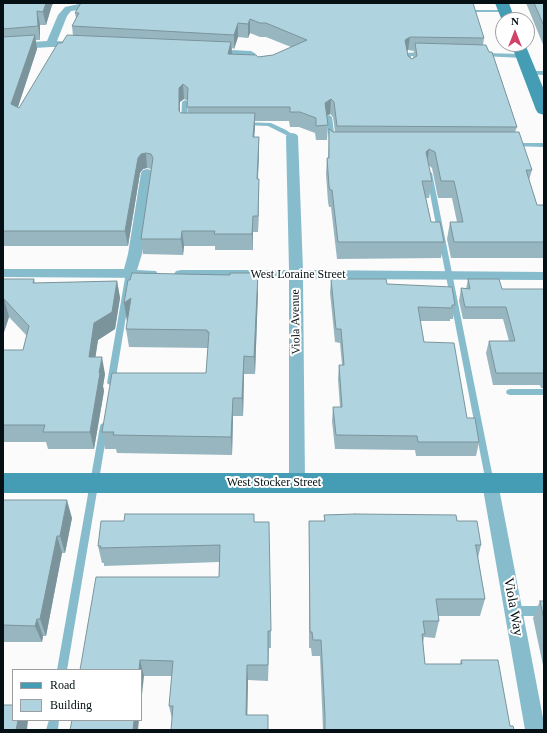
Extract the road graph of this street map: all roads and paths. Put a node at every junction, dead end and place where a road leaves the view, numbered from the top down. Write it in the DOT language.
graph roads {
  1 [pos="107,10"];
  2 [pos="462,11"];
  3 [pos="505,11"];
  4 [pos="51,44"];
  5 [pos="90,46"];
  6 [pos="3,47"];
  7 [pos="205,51"];
  8 [pos="495,51"];
  9 [pos="478,52"];
  10 [pos="521,52"];
  11 [pos="251,54"];
  12 [pos="431,54"];
  13 [pos="411,70"];
  14 [pos="537,73"];
  15 [pos="185,102"];
  16 [pos="544,110"];
  17 [pos="329,117"];
  18 [pos="191,124"];
  19 [pos="234,124"];
  20 [pos="292,136"];
  21 [pos="340,144"];
  22 [pos="506,145"];
  23 [pos="544,145"];
  24 [pos="428,168"];
  25 [pos="147,173"];
  26 [pos="3,273"];
  27 [pos="129,274"];
  28 [pos="296,275"];
  29 [pos="450,276"];
  30 [pos="544,276"];
  31 [pos="110,389"];
  32 [pos="510,392"];
  33 [pos="544,392"];
  34 [pos="105,420"];
  35 [pos="3,483"];
  36 [pos="94,483"];
  37 [pos="297,483"];
  38 [pos="490,484"];
  39 [pos="544,484"];
  40 [pos="513,611"];
  41 [pos="544,611"];
  42 [pos="62,669"];
  43 [pos="535,730"];
  1 -- 4 [label="street"];
  2 -- 3 [label="lane"];
  4 -- 5 [label="street"];
  4 -- 6 [label="street"];
  7 -- 11 [label="street"];
  8 -- 9 [label="lane"];
  10 -- 14 [label="street"];
  12 -- 13 [label="lane"];
  14 -- 16 [label="street"];
  15 -- 18 [label="lane"];
  17 -- 21 [label="lane"];
  19 -- 20 [label="lane"];
  20 -- 28 [label="street, Viola Avenue"];
  22 -- 23 [label="lane"];
  24 -- 29 [label="lane"];
  25 -- 27 [label="street"];
  26 -- 27 [label="street, West Loraine Street"];
  27 -- 28 [label="street, West Loraine Street"];
  27 -- 31 [label="lane"];
  28 -- 29 [label="street, West Loraine Street"];
  28 -- 37 [label="street, Viola Avenue"];
  29 -- 30 [label="street, West Loraine Street"];
  29 -- 38 [label="lane"];
  32 -- 33 [label="lane"];
  34 -- 36 [label="lane"];
  35 -- 36 [label="street, West Stocker Street"];
  36 -- 37 [label="street, West Stocker Street"];
  36 -- 42 [label="lane"];
  37 -- 38 [label="street, West Stocker Street"];
  38 -- 39 [label="street, West Stocker Street"];
  38 -- 40 [label="street, Viola Way"];
  40 -- 41 [label="lane"];
  40 -- 43 [label="street, Viola Way"];
}
